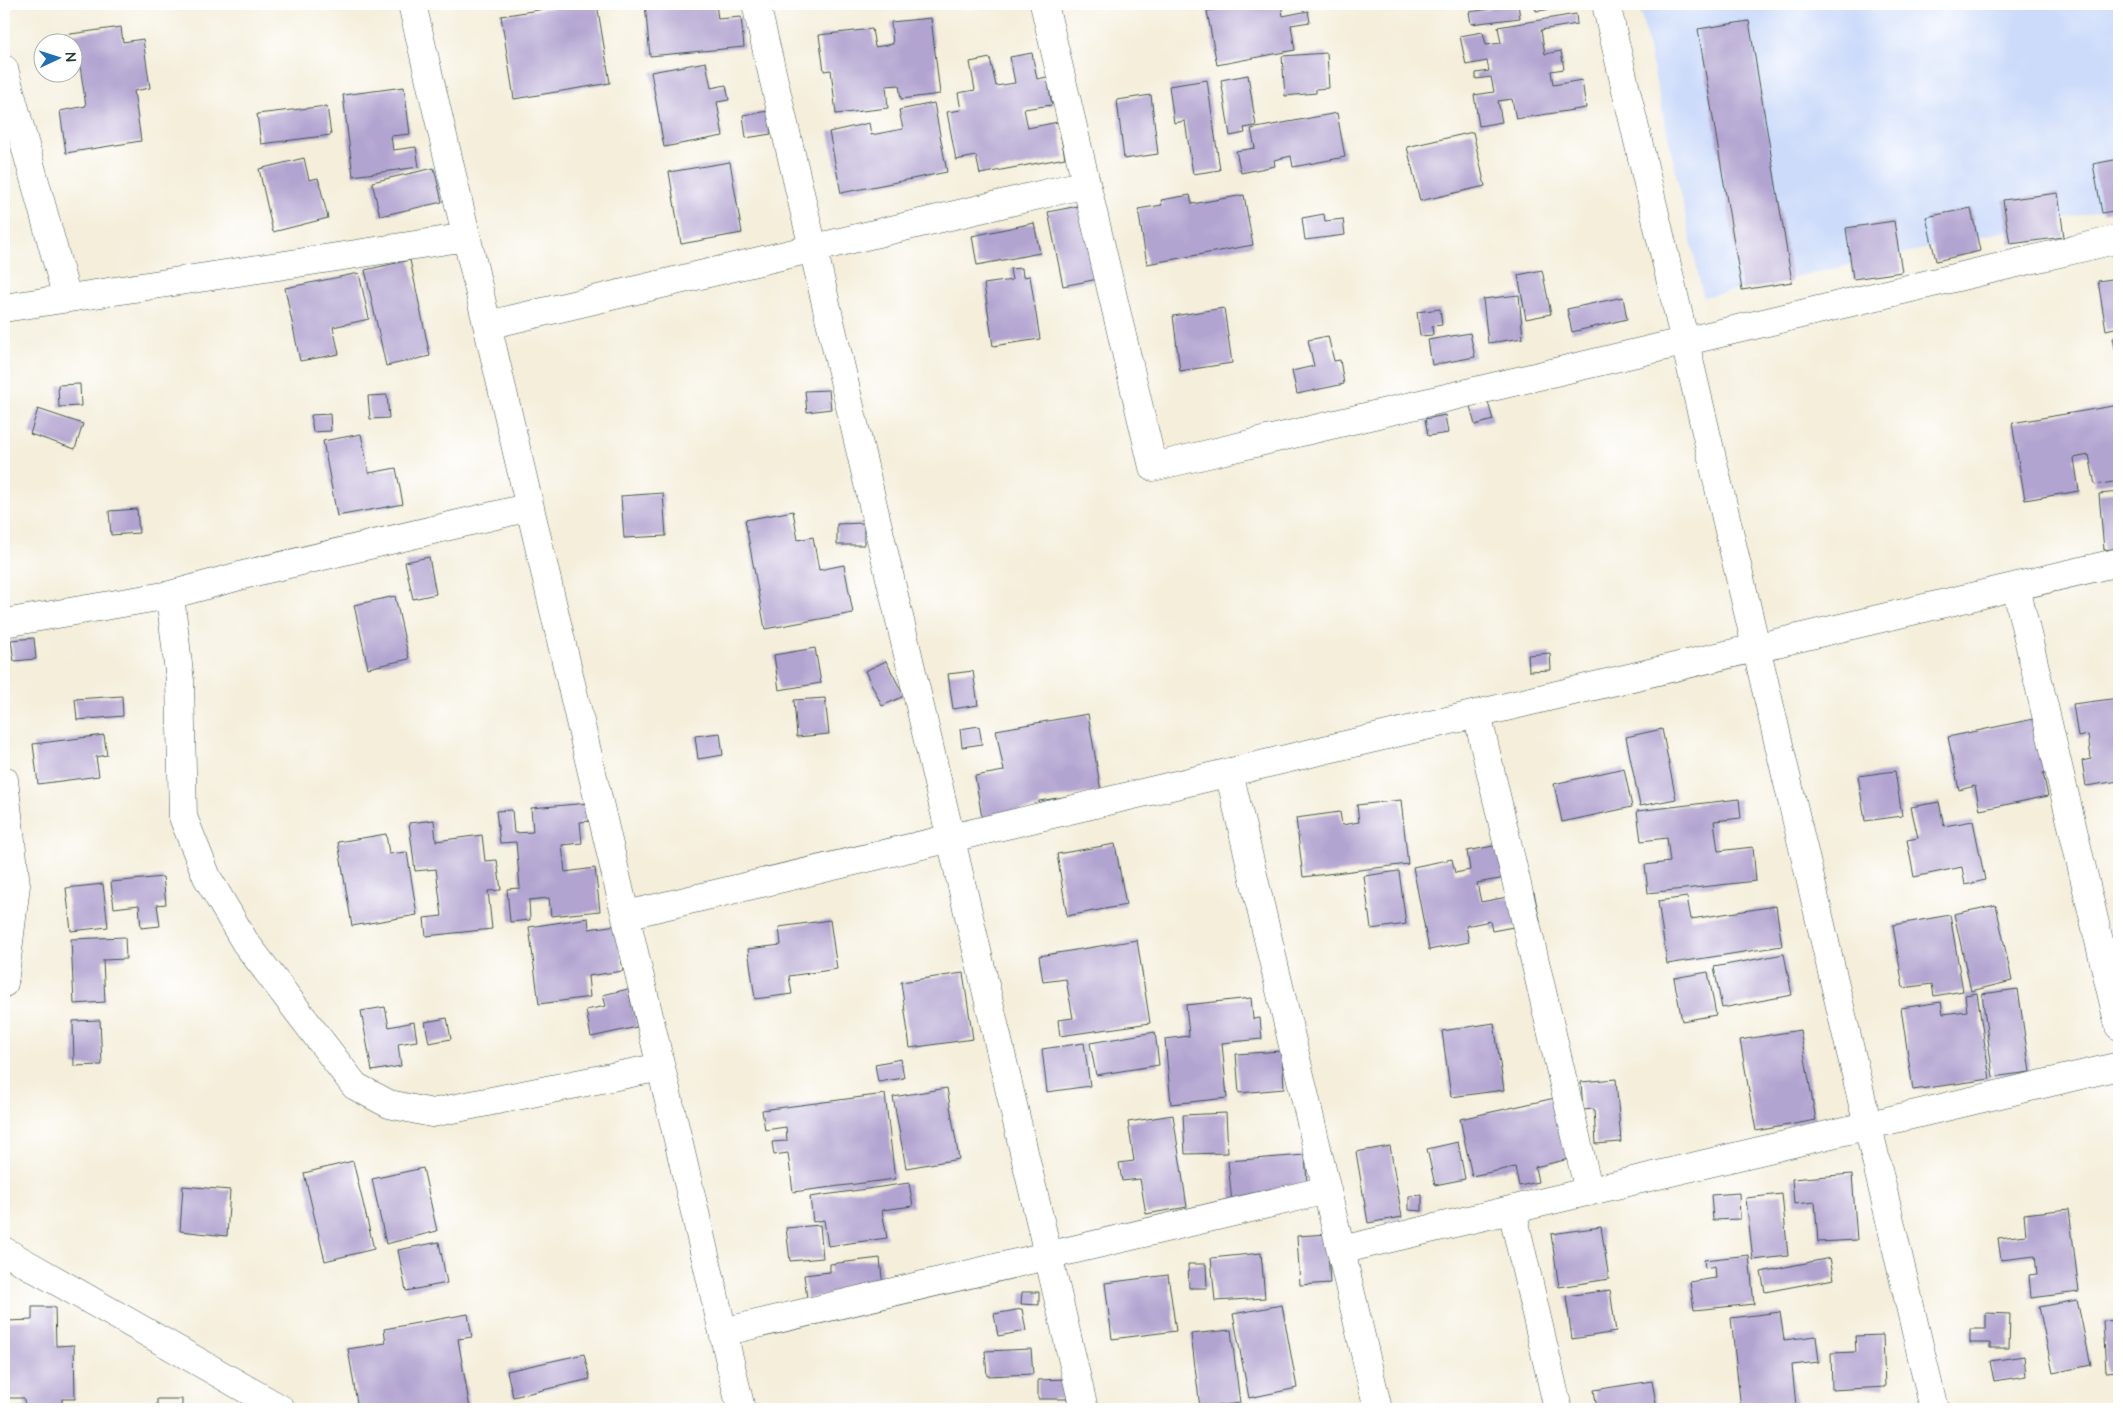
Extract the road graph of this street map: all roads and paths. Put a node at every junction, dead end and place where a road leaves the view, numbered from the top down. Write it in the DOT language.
graph roads {
  1 [pos="412,4"];
  2 [pos="756,4"];
  3 [pos="1044,4"];
  4 [pos="1606,4"];
  5 [pos="4,69"];
  6 [pos="1086,184"];
  7 [pos="467,237"];
  8 [pos="2119,239"];
  9 [pos="813,248"];
  10 [pos="68,298"];
  11 [pos="4,308"];
  12 [pos="488,325"];
  13 [pos="1685,342"];
  14 [pos="530,507"];
  15 [pos="2119,562"];
  16 [pos="2016,587"];
  17 [pos="170,595"];
  18 [pos="4,623"];
  19 [pos="1756,648"];
  20 [pos="1477,714"];
  21 [pos="1229,772"];
  22 [pos="4,780"];
  23 [pos="951,838"];
  24 [pos="626,915"];
  25 [pos="4,983"];
  26 [pos="2119,1026"];
  27 [pos="2119,1066"];
  28 [pos="661,1067"];
  29 [pos="1868,1126"];
  30 [pos="1328,1190"];
  31 [pos="1589,1192"];
  32 [pos="1512,1210"];
  33 [pos="1341,1250"];
  34 [pos="4,1251"];
  35 [pos="1048,1256"];
  36 [pos="723,1332"];
  37 [pos="281,1409"];
  38 [pos="741,1409"];
  39 [pos="1084,1409"];
  40 [pos="1378,1409"];
  41 [pos="1558,1409"];
  42 [pos="1934,1409"];
  1 -- 7 [label="street"];
  2 -- 9 [label="street"];
  3 -- 6 [label="street"];
  4 -- 13 [label="street"];
  5 -- 10 [label="street"];
  6 -- 9 [label="street"];
  6 -- 13 [label="street"];
  7 -- 10 [label="street"];
  7 -- 12 [label="street"];
  8 -- 13 [label="street"];
  9 -- 12 [label="street"];
  9 -- 23 [label="street"];
  10 -- 11 [label="street"];
  12 -- 14 [label="street"];
  13 -- 19 [label="street"];
  14 -- 17 [label="street"];
  14 -- 24 [label="street"];
  15 -- 16 [label="street"];
  16 -- 19 [label="street"];
  16 -- 26 [label="street"];
  17 -- 18 [label="street"];
  17 -- 28 [label="street"];
  19 -- 20 [label="street"];
  19 -- 29 [label="street"];
  20 -- 21 [label="street"];
  20 -- 31 [label="street"];
  21 -- 23 [label="street"];
  21 -- 30 [label="street"];
  22 -- 25 [label="street"];
  23 -- 24 [label="street"];
  23 -- 35 [label="street"];
  24 -- 28 [label="street"];
  27 -- 29 [label="street"];
  28 -- 36 [label="street"];
  29 -- 31 [label="street"];
  29 -- 42 [label="street"];
  30 -- 33 [label="street"];
  30 -- 35 [label="street"];
  31 -- 32 [label="street"];
  32 -- 33 [label="street"];
  32 -- 41 [label="street"];
  33 -- 40 [label="street"];
  34 -- 37 [label="street"];
  35 -- 36 [label="street"];
  35 -- 39 [label="street"];
  36 -- 38 [label="street"];
}
